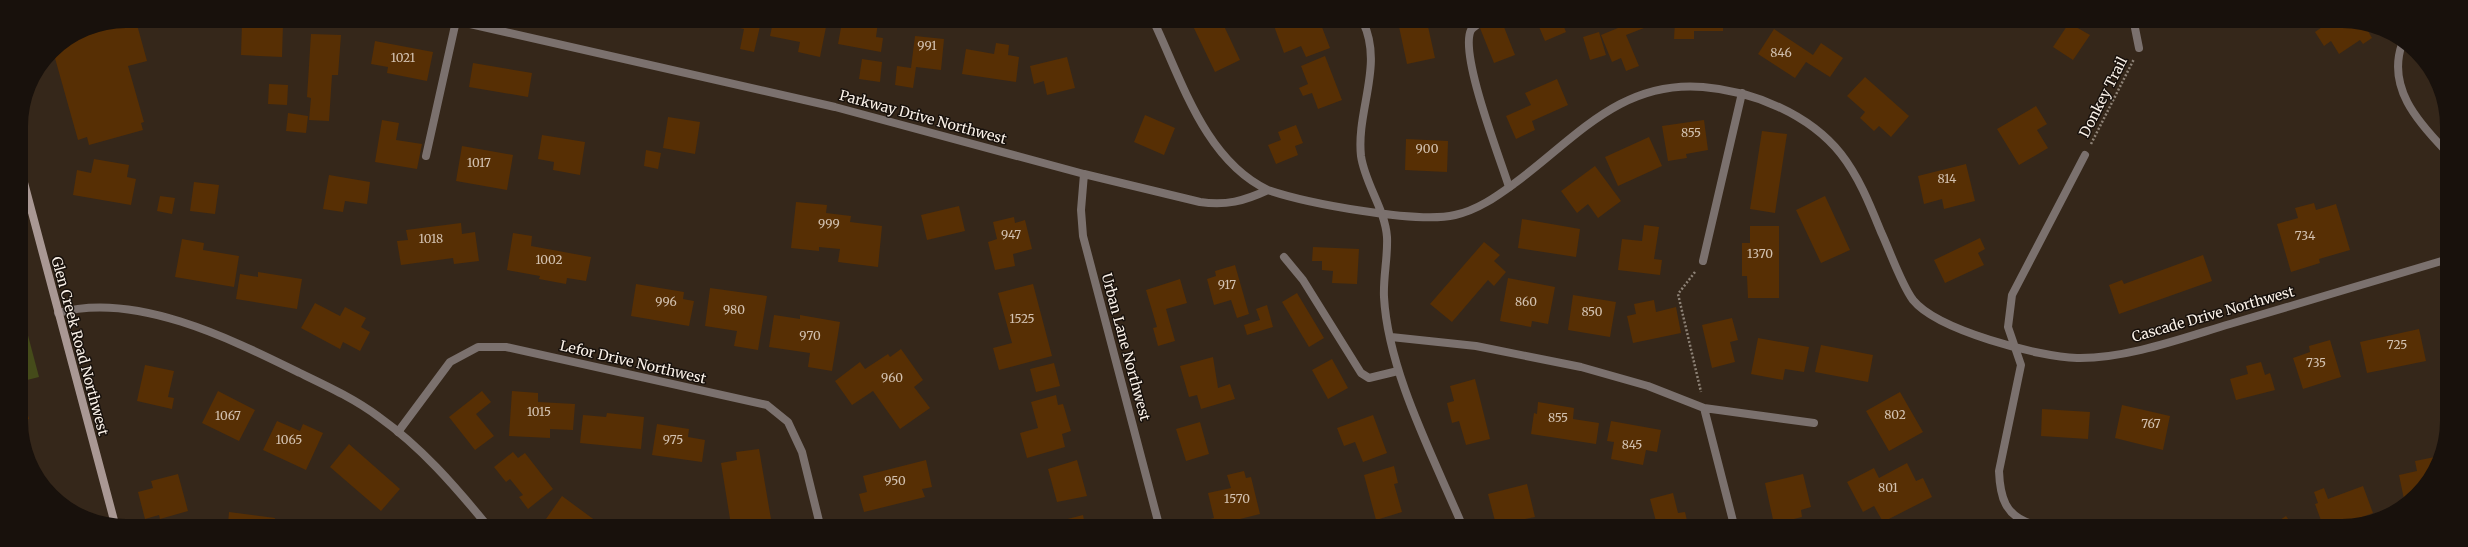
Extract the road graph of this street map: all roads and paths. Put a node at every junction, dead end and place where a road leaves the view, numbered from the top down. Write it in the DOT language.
graph roads {
  1 [pos="455,28"];
  2 [pos="488,28"];
  3 [pos="1157,28"];
  4 [pos="1366,28"];
  5 [pos="1474,28"];
  6 [pos="2135,28"];
  7 [pos="2401,47"];
  8 [pos="2139,48"];
  9 [pos="1742,93"];
  10 [pos="2440,145"];
  11 [pos="2085,155"];
  12 [pos="426,156"];
  13 [pos="1084,174"];
  14 [pos="1509,187"];
  15 [pos="1268,190"];
  16 [pos="28,198"];
  17 [pos="1380,213"];
  18 [pos="1284,257"];
  19 [pos="1703,261"];
  20 [pos="2440,261"];
  21 [pos="58,313"];
  22 [pos="1390,337"];
  23 [pos="2016,347"];
  24 [pos="1398,371"];
  25 [pos="1704,408"];
  26 [pos="1814,423"];
  27 [pos="398,432"];
  28 [pos="113,518"];
  29 [pos="482,519"];
  30 [pos="819,519"];
  31 [pos="1157,519"];
  32 [pos="1460,519"];
  33 [pos="1732,519"];
  34 [pos="2020,519"];
  1 -- 12 [label="street"];
  2 -- 13 [label="street, Parkway Drive Northwest"];
  3 -- 15 [label="street"];
  4 -- 17 [label="street"];
  5 -- 14 [label="street"];
  6 -- 8 [label="street"];
  7 -- 10 [label="street"];
  8 -- 11 [label="path, Donkey Trail"];
  9 -- 14 [label="street, Cascade Drive Northwest"];
  9 -- 19 [label="street"];
  9 -- 23 [label="street, Cascade Drive Northwest"];
  11 -- 23 [label="street"];
  13 -- 15 [label="street, Parkway Drive Northwest"];
  13 -- 31 [label="street, Urban Lane Northwest"];
  14 -- 17 [label="street, Cascade Drive Northwest"];
  15 -- 17 [label="street"];
  16 -- 21 [label="main road, Glen Creek Road Northwest"];
  17 -- 22 [label="street"];
  18 -- 24 [label="street"];
  19 -- 25 [label="path"];
  20 -- 23 [label="street, Cascade Drive Northwest"];
  21 -- 27 [label="street"];
  21 -- 28 [label="main road, Glen Creek Road Northwest"];
  22 -- 24 [label="street"];
  22 -- 25 [label="street"];
  23 -- 34 [label="street"];
  24 -- 32 [label="street"];
  25 -- 26 [label="street"];
  25 -- 33 [label="street"];
  27 -- 29 [label="street"];
  27 -- 30 [label="street, Lefor Drive Northwest"];
}
